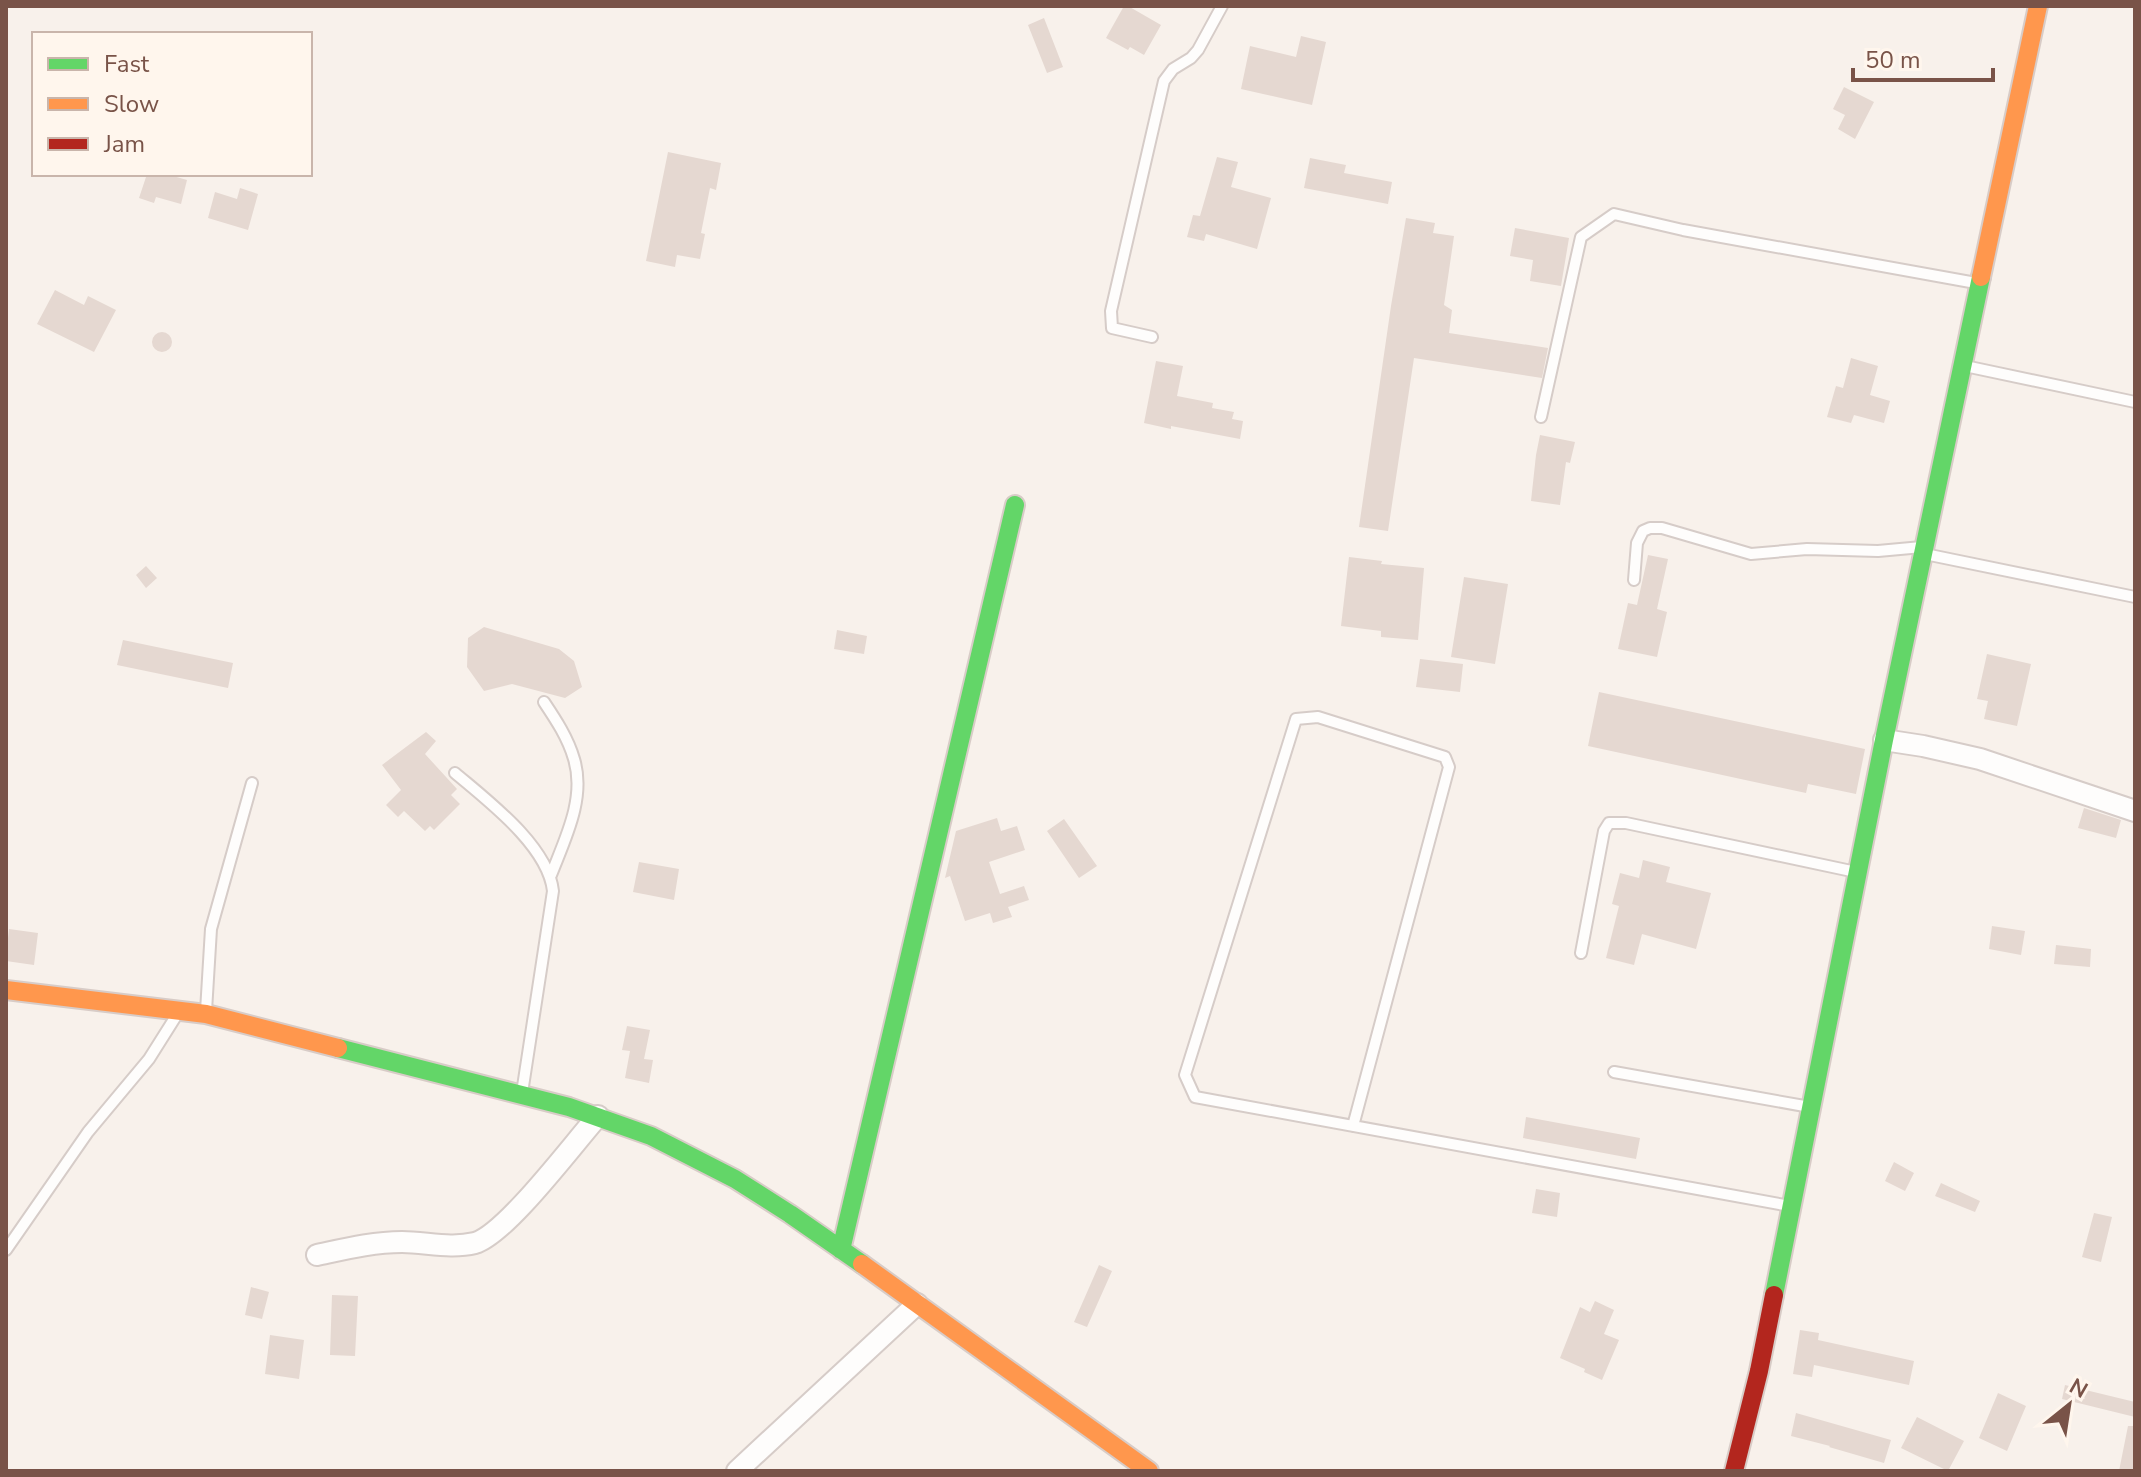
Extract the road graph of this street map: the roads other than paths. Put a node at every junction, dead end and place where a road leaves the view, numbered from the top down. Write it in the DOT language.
graph roads {
  1 [pos="1222,6"];
  2 [pos="2038,6"];
  3 [pos="1978,284"];
  4 [pos="1152,337"];
  5 [pos="1963,366"];
  6 [pos="2135,402"];
  7 [pos="1541,417"];
  8 [pos="1015,505"];
  9 [pos="1924,550"];
  10 [pos="1634,580"];
  11 [pos="2135,597"];
  12 [pos="544,702"];
  13 [pos="1884,740"];
  14 [pos="455,773"];
  15 [pos="252,783"];
  16 [pos="2135,811"];
  17 [pos="1857,872"];
  18 [pos="551,875"];
  19 [pos="1581,953"];
  20 [pos="6,990"];
  21 [pos="179,1012"];
  22 [pos="206,1014"];
  23 [pos="1614,1072"];
  24 [pos="522,1095"];
  25 [pos="1812,1107"];
  26 [pos="598,1116"];
  27 [pos="1353,1126"];
  28 [pos="1792,1207"];
  29 [pos="6,1250"];
  30 [pos="841,1250"];
  31 [pos="317,1255"];
  32 [pos="917,1304"];
  33 [pos="737,1471"];
  34 [pos="1149,1471"];
  35 [pos="1734,1471"];
  1 -- 4 [label="lane"];
  2 -- 3 [label="street"];
  3 -- 5 [label="street"];
  3 -- 7 [label="lane"];
  5 -- 6 [label="lane"];
  5 -- 9 [label="street"];
  8 -- 30 [label="street"];
  9 -- 10 [label="lane"];
  9 -- 11 [label="lane"];
  9 -- 13 [label="street"];
  12 -- 18 [label="lane"];
  13 -- 16 [label="street"];
  13 -- 17 [label="street"];
  14 -- 18 [label="lane"];
  15 -- 22 [label="lane"];
  17 -- 19 [label="lane"];
  17 -- 25 [label="street"];
  18 -- 24 [label="lane"];
  20 -- 21 [label="street"];
  21 -- 22 [label="street"];
  21 -- 29 [label="lane"];
  22 -- 24 [label="street"];
  23 -- 25 [label="lane"];
  24 -- 26 [label="street"];
  25 -- 28 [label="street"];
  26 -- 30 [label="street"];
  26 -- 31 [label="street"];
  27 -- 27 [label="lane"];
  27 -- 28 [label="lane"];
  28 -- 35 [label="street"];
  30 -- 32 [label="street"];
  32 -- 33 [label="street"];
  32 -- 34 [label="street"];
}
